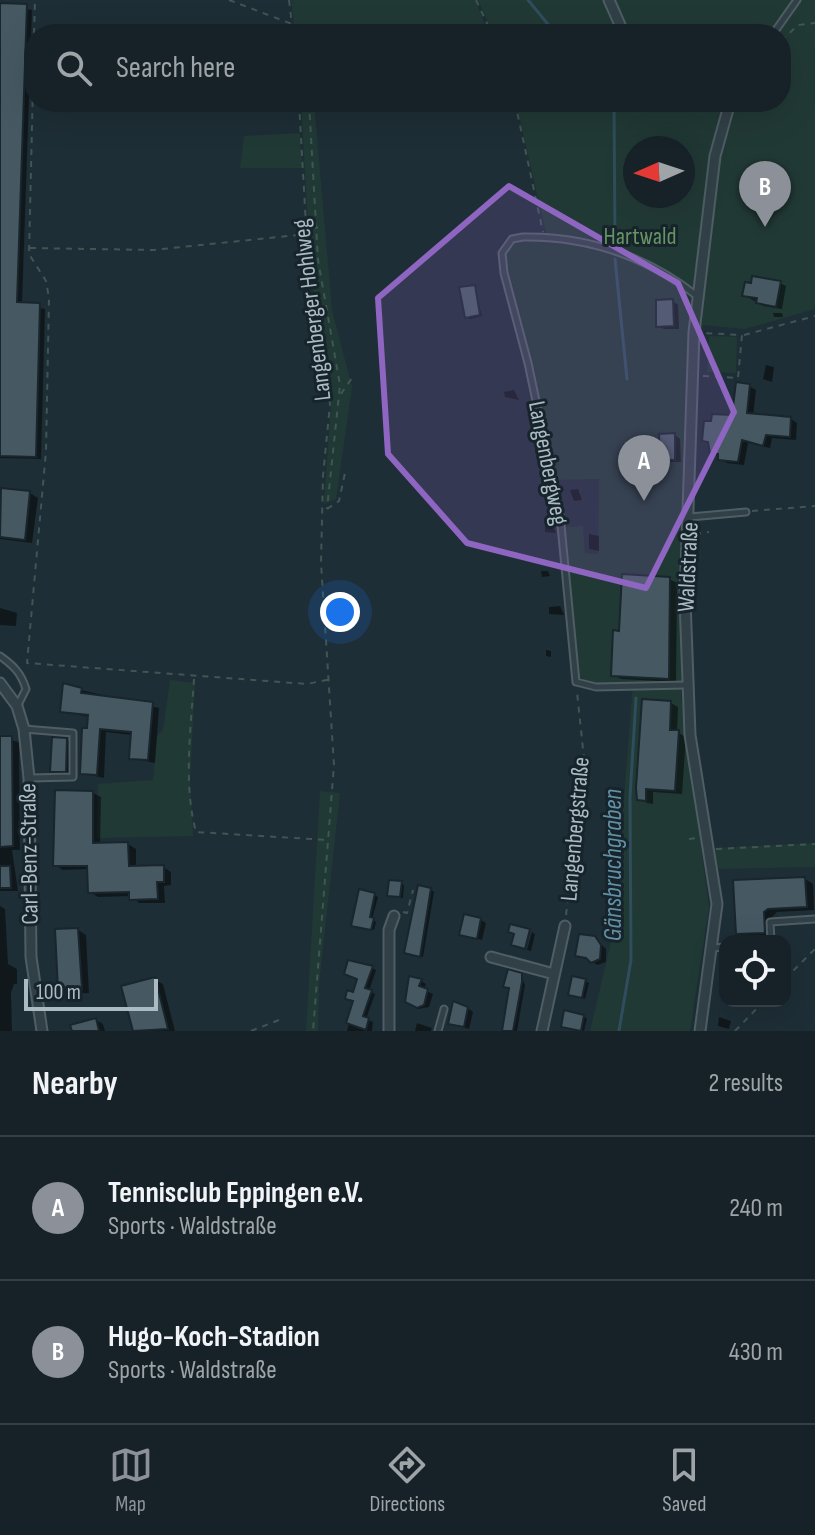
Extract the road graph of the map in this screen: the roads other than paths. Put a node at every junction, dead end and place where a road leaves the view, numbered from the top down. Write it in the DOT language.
graph roads {
  1 [pos="609,0"];
  2 [pos="797,0"];
  3 [pos="620,24"];
  4 [pos="780,24"];
  5 [pos="727,112"];
  6 [pos="698,297"];
  7 [pos="746,512"];
  8 [pos="690,517"];
  9 [pos="0,656"];
  10 [pos="0,683"];
  11 [pos="685,685"];
  12 [pos="17,706"];
  13 [pos="24,729"];
  14 [pos="29,778"];
  15 [pos="393,918"];
  16 [pos="815,919"];
  17 [pos="565,926"];
  18 [pos="771,935"];
  19 [pos="713,948"];
  20 [pos="719,948"];
  21 [pos="491,957"];
  22 [pos="554,974"];
  23 [pos="444,1009"];
  24 [pos="42,1031"];
  25 [pos="389,1031"];
  26 [pos="438,1031"];
  27 [pos="542,1031"];
  28 [pos="700,1031"];
  1 -- 3 [label="street"];
  2 -- 4 [label="lane"];
  5 -- 6 [label="street, Waldstraße"];
  6 -- 8 [label="street, Waldstraße"];
  6 -- 11 [label="lane, Langenbergweg"];
  7 -- 8 [label="lane"];
  8 -- 11 [label="street, Waldstraße"];
  9 -- 12 [label="lane"];
  10 -- 12 [label="street, Carl-Benz-Straße"];
  11 -- 19 [label="street, Waldstraße"];
  12 -- 13 [label="street, Carl-Benz-Straße"];
  13 -- 14 [label="street, Carl-Benz-Straße"];
  13 -- 14 [label="lane"];
  14 -- 24 [label="street, Carl-Benz-Straße"];
  15 -- 25 [label="street"];
  16 -- 18 [label="lane"];
  17 -- 22 [label="street, Langenbergstraße"];
  19 -- 20 [label="lane"];
  19 -- 28 [label="street, Waldstraße"];
  21 -- 22 [label="street"];
  22 -- 27 [label="street, Langenbergstraße"];
  23 -- 26 [label="lane"];
}
